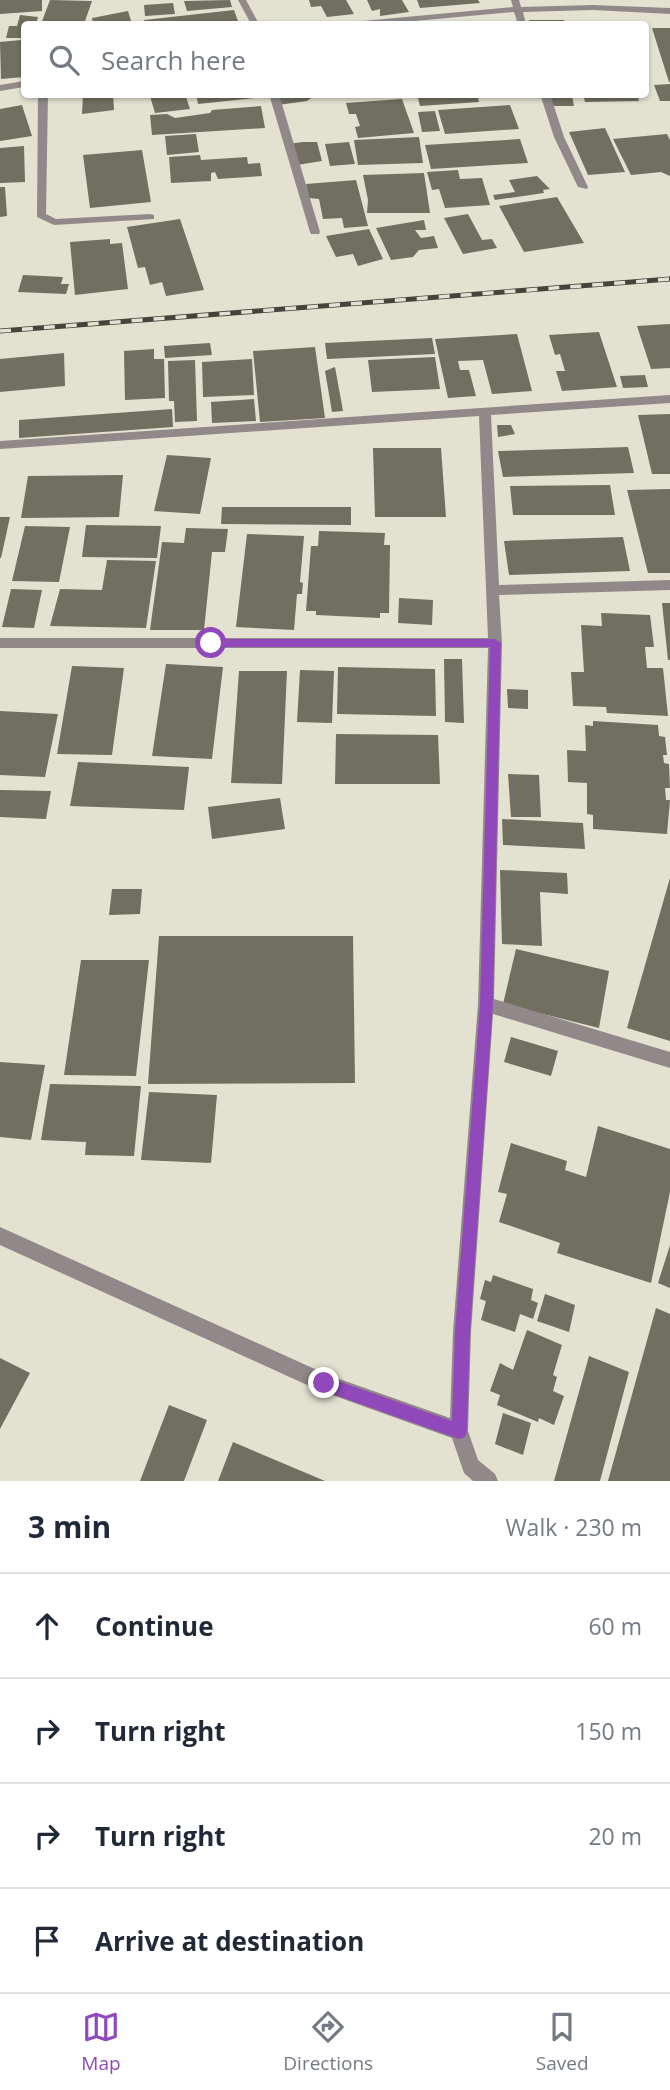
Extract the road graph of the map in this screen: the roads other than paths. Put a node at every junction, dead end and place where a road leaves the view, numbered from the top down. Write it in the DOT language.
graph roads {
  1 [pos="242,0"];
  2 [pos="516,5"];
  3 [pos="670,11"];
  4 [pos="254,21"];
  5 [pos="387,21"];
  6 [pos="21,85"];
  7 [pos="0,89"];
  8 [pos="43,98"];
  9 [pos="275,98"];
  10 [pos="546,98"];
  11 [pos="583,187"];
  12 [pos="150,217"];
  13 [pos="315,232"];
  14 [pos="670,399"];
  15 [pos="485,413"];
  16 [pos="0,445"];
  17 [pos="670,585"];
  18 [pos="493,590"];
  19 [pos="0,643"];
  20 [pos="495,643"];
  21 [pos="486,1004"];
  22 [pos="670,1060"];
  23 [pos="0,1236"];
  24 [pos="459,1431"];
  25 [pos="488,1481"];
  1 -- 4 [label="street"];
  2 -- 3 [label="street"];
  2 -- 5 [label="street"];
  6 -- 7 [label="street"];
  8 -- 12 [label="street"];
  9 -- 13 [label="street"];
  10 -- 11 [label="street"];
  14 -- 15 [label="street"];
  15 -- 16 [label="street"];
  15 -- 18 [label="street"];
  17 -- 18 [label="street"];
  18 -- 20 [label="street"];
  19 -- 20 [label="street"];
  20 -- 21 [label="street"];
  21 -- 22 [label="street"];
  21 -- 24 [label="street"];
  23 -- 24 [label="street"];
  24 -- 25 [label="street"];
}
